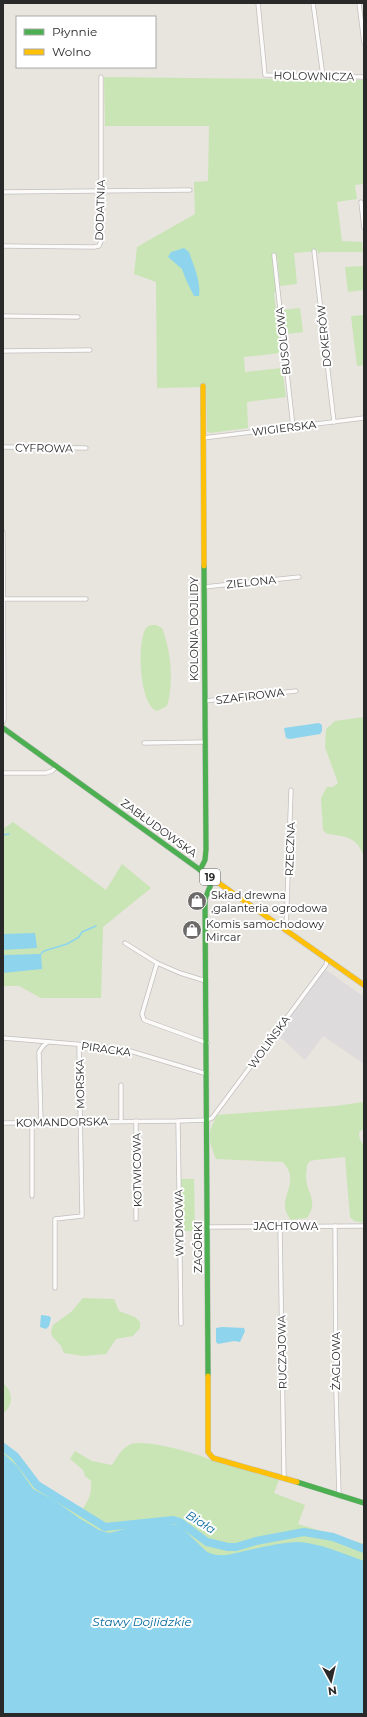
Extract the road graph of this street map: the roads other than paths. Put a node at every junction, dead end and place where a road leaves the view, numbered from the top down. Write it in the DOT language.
graph roads {
  1 [pos="258,3"];
  2 [pos="313,3"];
  3 [pos="360,3"];
  4 [pos="364,43"];
  5 [pos="323,76"];
  6 [pos="101,77"];
  7 [pos="364,77"];
  8 [pos="190,190"];
  9 [pos="101,191"];
  10 [pos="3,192"];
  11 [pos="361,202"];
  12 [pos="364,228"];
  13 [pos="3,246"];
  14 [pos="314,251"];
  15 [pos="274,255"];
  16 [pos="3,316"];
  17 [pos="78,317"];
  18 [pos="90,350"];
  19 [pos="3,351"];
  20 [pos="203,386"];
  21 [pos="364,418"];
  22 [pos="334,422"];
  23 [pos="293,427"];
  24 [pos="204,438"];
  25 [pos="3,447"];
  26 [pos="86,448"];
  27 [pos="3,532"];
  28 [pos="298,577"];
  29 [pos="204,587"];
  30 [pos="3,589"];
  31 [pos="4,599"];
  32 [pos="86,599"];
  33 [pos="296,691"];
  34 [pos="204,701"];
  35 [pos="3,722"];
  36 [pos="3,728"];
  37 [pos="205,742"];
  38 [pos="144,743"];
  39 [pos="57,766"];
  40 [pos="3,773"];
  41 [pos="291,790"];
  42 [pos="200,870"];
  43 [pos="213,879"];
  44 [pos="286,932"];
  45 [pos="125,943"];
  46 [pos="327,960"];
  47 [pos="157,963"];
  48 [pos="206,981"];
  49 [pos="364,985"];
  50 [pos="3,1038"];
  51 [pos="49,1042"];
  52 [pos="207,1043"];
  53 [pos="79,1045"];
  54 [pos="207,1074"];
  55 [pos="121,1085"];
  56 [pos="207,1120"];
  57 [pos="121,1121"];
  58 [pos="136,1121"];
  59 [pos="178,1121"];
  60 [pos="81,1122"];
  61 [pos="3,1123"];
  62 [pos="32,1123"];
  63 [pos="41,1123"];
  64 [pos="32,1196"];
  65 [pos="136,1219"];
  66 [pos="280,1226"];
  67 [pos="335,1226"];
  68 [pos="364,1226"];
  69 [pos="208,1227"];
  70 [pos="56,1288"];
  71 [pos="181,1324"];
  72 [pos="284,1478"];
  73 [pos="339,1496"];
  74 [pos="364,1503"];
  1 -- 5 [label="street, HOLOWNICZA"];
  2 -- 5 [label="street"];
  3 -- 4 [label="street"];
  5 -- 7 [label="street, HOLOWNICZA"];
  6 -- 9 [label="street, DODATNIA"];
  8 -- 9 [label="street"];
  9 -- 10 [label="street"];
  9 -- 13 [label="street, DODATNIA"];
  11 -- 12 [label="street"];
  14 -- 22 [label="street, DOKERÓW"];
  15 -- 23 [label="street, BUSOLOWA"];
  16 -- 17 [label="street"];
  18 -- 19 [label="street"];
  20 -- 24 [label="main road, KOLONIA DOJLIDY"];
  21 -- 22 [label="street, WIGIERSKA"];
  22 -- 23 [label="street, WIGIERSKA"];
  23 -- 24 [label="street, WIGIERSKA"];
  24 -- 29 [label="main road, KOLONIA DOJLIDY"];
  25 -- 26 [label="street, CYFROWA"];
  27 -- 30 [label="street"];
  28 -- 29 [label="street, ZIELONA"];
  29 -- 34 [label="main road, KOLONIA DOJLIDY"];
  30 -- 31 [label="street"];
  31 -- 32 [label="street"];
  31 -- 35 [label="street"];
  33 -- 34 [label="street, SZAFIROWA"];
  34 -- 37 [label="main road, KOLONIA DOJLIDY"];
  36 -- 39 [label="main road, ZABŁUDOWSKA / 19"];
  37 -- 38 [label="street"];
  37 -- 42 [label="main road, KOLONIA DOJLIDY"];
  39 -- 40 [label="street"];
  39 -- 42 [label="main road, ZABŁUDOWSKA / 19"];
  41 -- 44 [label="street, RZECZNA"];
  42 -- 43 [label="main road, ZABŁUDOWSKA / 19"];
  43 -- 44 [label="main road, ZABŁUDOWSKA / 19"];
  43 -- 48 [label="main road, ZAGÓRKI"];
  44 -- 46 [label="main road, ZABŁUDOWSKA / 19"];
  45 -- 47 [label="street"];
  46 -- 49 [label="main road, ZABŁUDOWSKA / 19"];
  46 -- 56 [label="street, WOLIŃSKA"];
  47 -- 48 [label="street"];
  47 -- 52 [label="street"];
  48 -- 52 [label="main road, ZAGÓRKI"];
  50 -- 51 [label="street, PIRACKA"];
  51 -- 53 [label="street, PIRACKA"];
  51 -- 63 [label="street"];
  52 -- 54 [label="main road, ZAGÓRKI"];
  53 -- 54 [label="street, PIRACKA"];
  53 -- 60 [label="street, MORSKA"];
  54 -- 56 [label="main road, ZAGÓRKI"];
  55 -- 57 [label="street, KOMANDORSKA"];
  56 -- 59 [label="street, KOMANDORSKA"];
  56 -- 69 [label="main road, ZAGÓRKI"];
  57 -- 58 [label="street, KOMANDORSKA"];
  57 -- 60 [label="street, KOMANDORSKA"];
  58 -- 59 [label="street, KOMANDORSKA"];
  58 -- 65 [label="street, KOTWICOWA"];
  59 -- 71 [label="street, WYDMOWA"];
  60 -- 63 [label="street, KOMANDORSKA"];
  60 -- 70 [label="street, MORSKA"];
  61 -- 62 [label="street, KOMANDORSKA"];
  62 -- 63 [label="street, KOMANDORSKA"];
  62 -- 64 [label="street"];
  66 -- 67 [label="street, JACHTOWA"];
  66 -- 69 [label="street, JACHTOWA"];
  66 -- 72 [label="street, RUCZAJOWA"];
  67 -- 68 [label="street, JACHTOWA"];
  67 -- 73 [label="street, ŻAGLOWA"];
  69 -- 72 [label="main road, ZAGÓRKI"];
  72 -- 73 [label="main road, ZAGÓRKI"];
  73 -- 74 [label="main road, ZAGÓRKI"];
}
